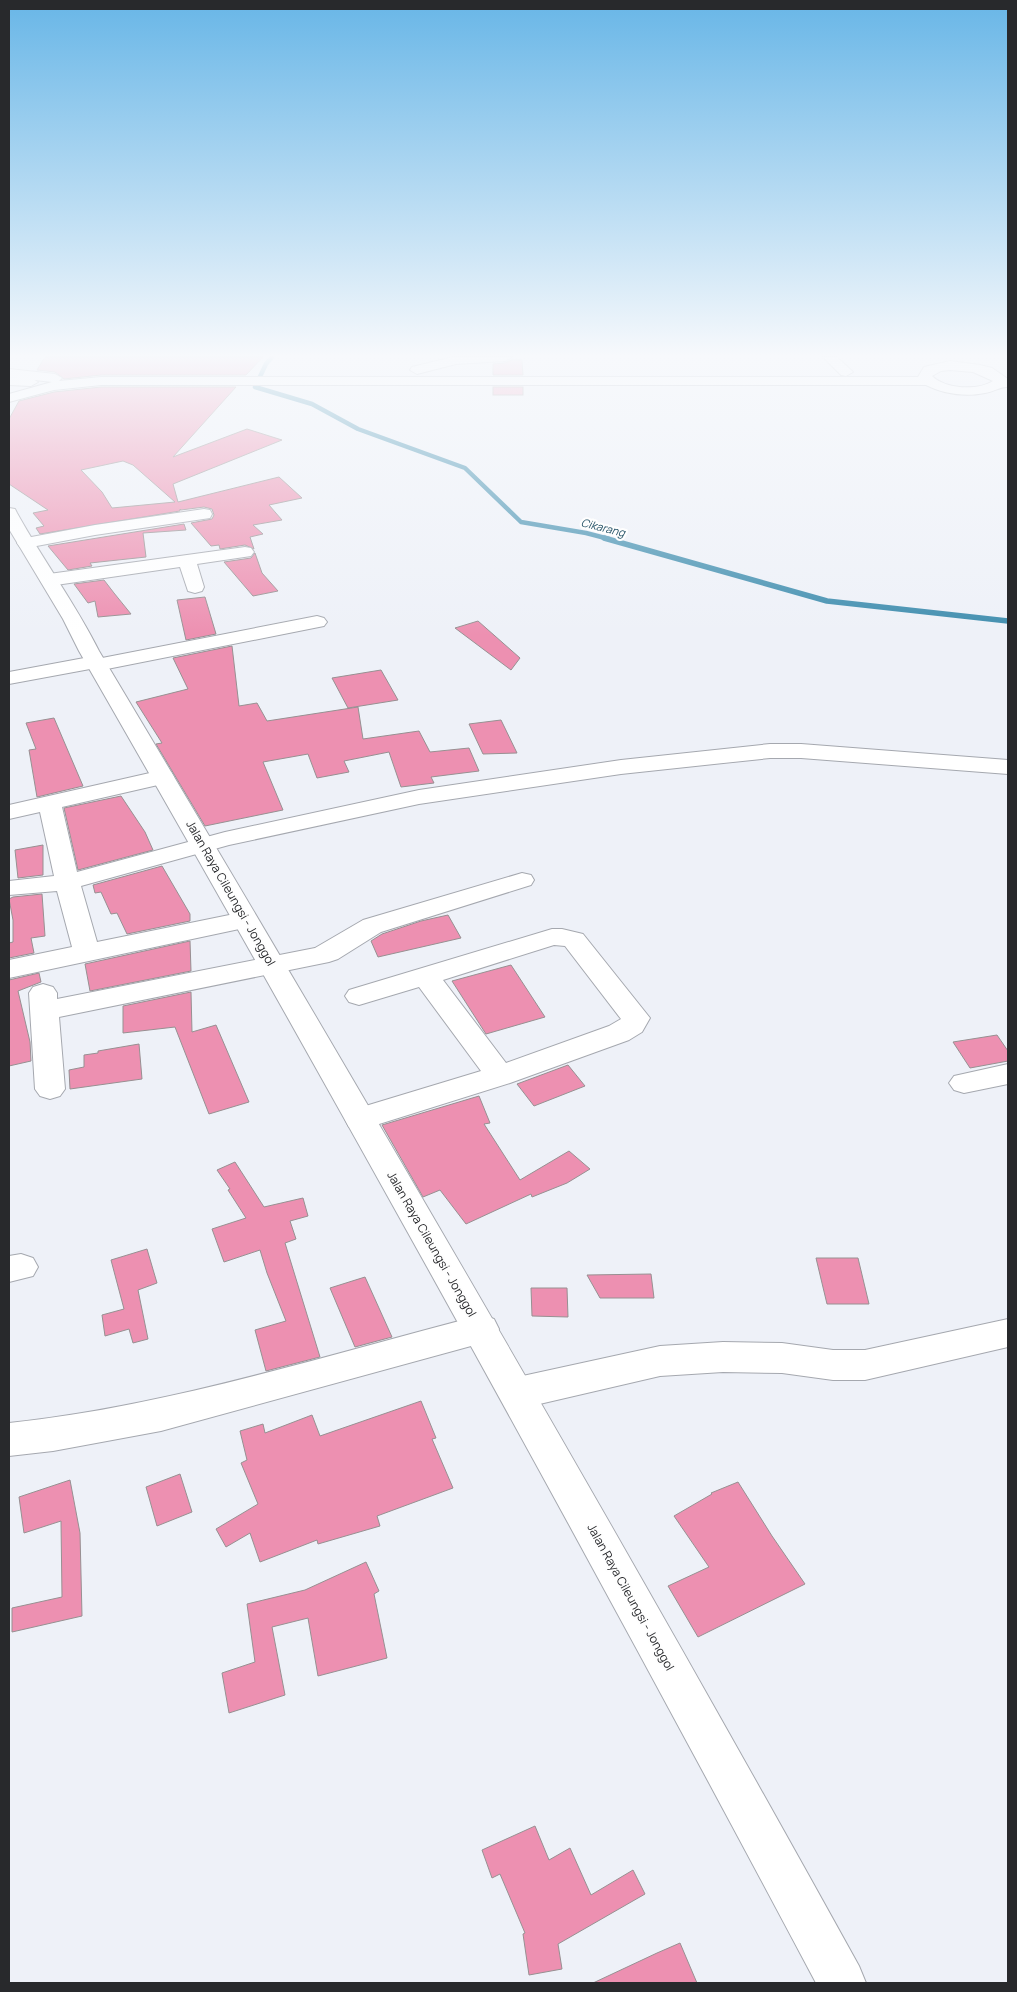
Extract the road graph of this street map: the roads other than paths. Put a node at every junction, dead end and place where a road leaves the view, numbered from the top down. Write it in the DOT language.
graph roads {
  1 [pos="204,514"];
  2 [pos="9,515"];
  3 [pos="26,543"];
  4 [pos="245,552"];
  5 [pos="187,559"];
  6 [pos="49,580"];
  7 [pos="196,587"];
  8 [pos="317,622"];
  9 [pos="94,659"];
  10 [pos="9,666"];
  11 [pos="9,678"];
  12 [pos="1008,767"];
  13 [pos="163,777"];
  14 [pos="50,804"];
  15 [pos="9,812"];
  16 [pos="203,845"];
  17 [pos="522,880"];
  18 [pos="68,882"];
  19 [pos="9,888"];
  20 [pos="244,920"];
  21 [pos="87,953"];
  22 [pos="273,966"];
  23 [pos="9,969"];
  24 [pos="426,975"];
  25 [pos="359,996"];
  26 [pos="1008,1074"];
  27 [pos="500,1076"];
  28 [pos="964,1083"];
  29 [pos="50,1089"];
  30 [pos="360,1119"];
  31 [pos="482,1329"];
  32 [pos="1008,1333"];
  33 [pos="518,1393"];
  34 [pos="9,1440"];
  35 [pos="842,1983"];
  1 -- 3 [label="street"];
  2 -- 3 [label="street, Jalan Raya Cileungsi - Jonggol"];
  3 -- 6 [label="street, Jalan Raya Cileungsi - Jonggol"];
  4 -- 5 [label="street"];
  5 -- 6 [label="street"];
  5 -- 7 [label="street"];
  6 -- 9 [label="street, Jalan Raya Cileungsi - Jonggol"];
  8 -- 9 [label="street"];
  9 -- 10 [label="street"];
  9 -- 11 [label="street"];
  9 -- 13 [label="street, Jalan Raya Cileungsi - Jonggol"];
  12 -- 16 [label="street"];
  13 -- 14 [label="street"];
  13 -- 16 [label="street, Jalan Raya Cileungsi - Jonggol"];
  14 -- 15 [label="street"];
  14 -- 18 [label="street"];
  16 -- 18 [label="street"];
  16 -- 20 [label="street, Jalan Raya Cileungsi - Jonggol"];
  17 -- 22 [label="street"];
  18 -- 19 [label="street"];
  18 -- 21 [label="street"];
  20 -- 21 [label="street"];
  20 -- 22 [label="street, Jalan Raya Cileungsi - Jonggol"];
  21 -- 23 [label="street"];
  22 -- 29 [label="street"];
  22 -- 30 [label="street, Jalan Raya Cileungsi - Jonggol"];
  24 -- 25 [label="street"];
  24 -- 27 [label="street"];
  24 -- 27 [label="street"];
  26 -- 28 [label="street"];
  27 -- 30 [label="street"];
  30 -- 31 [label="street, Jalan Raya Cileungsi - Jonggol"];
  31 -- 33 [label="street, Jalan Raya Cileungsi - Jonggol"];
  31 -- 34 [label="street"];
  32 -- 33 [label="street"];
  33 -- 35 [label="street, Jalan Raya Cileungsi - Jonggol"];
}
